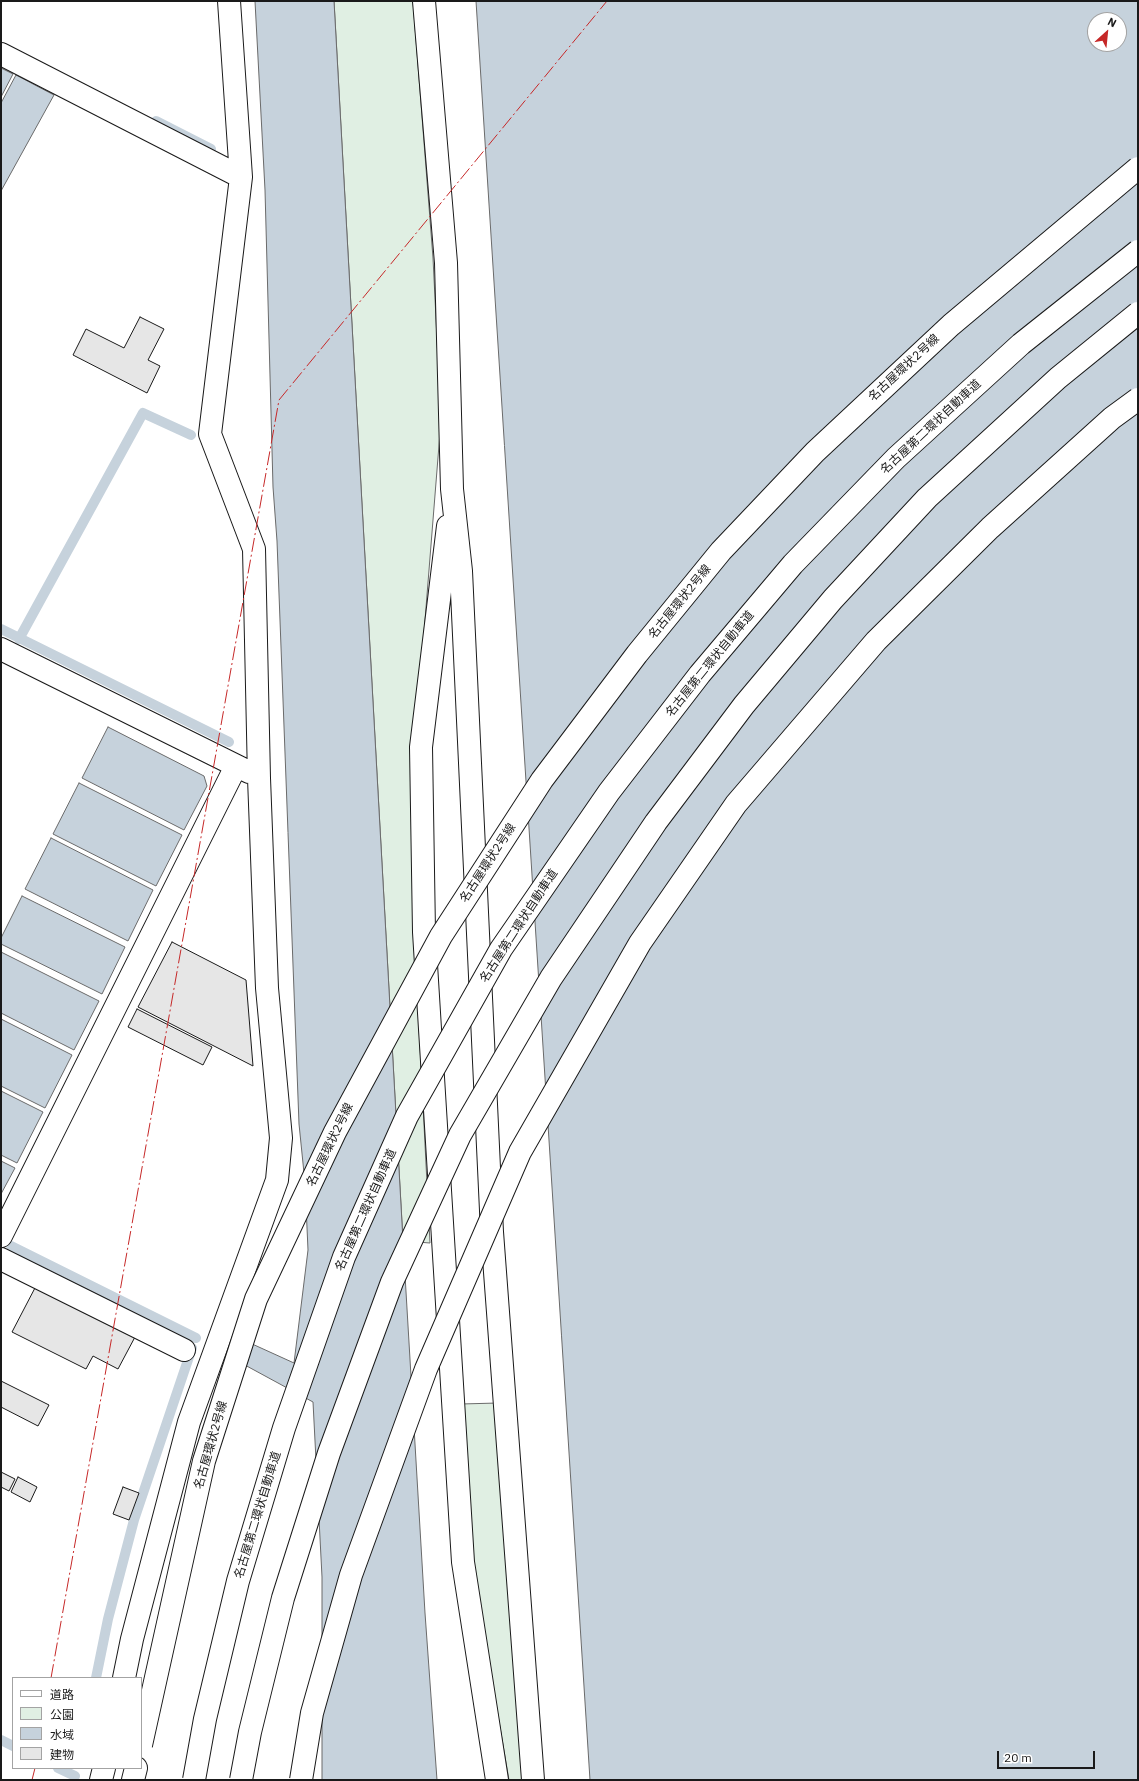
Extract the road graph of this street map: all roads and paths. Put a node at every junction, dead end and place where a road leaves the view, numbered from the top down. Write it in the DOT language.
graph roads {
  1 [pos="229,1"];
  2 [pos="424,1"];
  3 [pos="1,54"];
  4 [pos="1138,168"];
  5 [pos="241,176"];
  6 [pos="1138,251"];
  7 [pos="1138,313"];
  8 [pos="1138,399"];
  9 [pos="452,489"];
  10 [pos="1,648"];
  11 [pos="236,766"];
  12 [pos="259,778"];
  13 [pos="1,1236"];
  14 [pos="1,1259"];
  15 [pos="184,1350"];
  16 [pos="124,1677"];
  17 [pos="142,1740"];
  18 [pos="104,1769"];
  19 [pos="136,1769"];
  20 [pos="101,1780"];
  21 [pos="133,1780"];
  22 [pos="194,1780"];
  23 [pos="241,1780"];
  24 [pos="301,1780"];
  25 [pos="497,1780"];
  26 [pos="533,1780"];
  1 -- 5 [label="main road"];
  2 -- 9 [label="main road"];
  3 -- 5 [label="main road"];
  4 -- 17 [label="main road, 名古屋環状2号線, bridge"];
  5 -- 12 [label="main road"];
  6 -- 22 [label="main road, 名古屋第二環状自動車道, bridge"];
  7 -- 23 [label="main road, bridge"];
  8 -- 24 [label="main road, bridge"];
  9 -- 25 [label="main road"];
  9 -- 26 [label="main road"];
  10 -- 11 [label="main road"];
  11 -- 12 [label="main road"];
  11 -- 13 [label="main road"];
  12 -- 16 [label="main road"];
  14 -- 15 [label="main road"];
  18 -- 20 [label="main road"];
  19 -- 21 [label="main road"];
}
